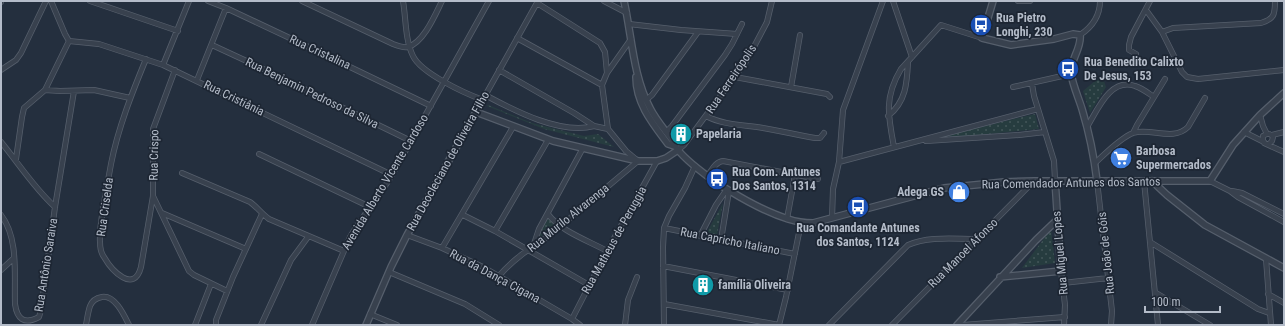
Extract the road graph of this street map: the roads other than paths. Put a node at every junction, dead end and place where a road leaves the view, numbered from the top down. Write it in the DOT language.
graph roads {
  1 [pos="46,1"];
  2 [pos="51,1"];
  3 [pos="90,1"];
  4 [pos="189,1"];
  5 [pos="208,1"];
  6 [pos="302,1"];
  7 [pos="398,1"];
  8 [pos="442,1"];
  9 [pos="489,1"];
  10 [pos="604,1"];
  11 [pos="624,1"];
  12 [pos="772,1"];
  13 [pos="884,1"];
  14 [pos="893,1"];
  15 [pos="993,1"];
  16 [pos="1018,1"];
  17 [pos="1030,1"];
  18 [pos="1100,1"];
  19 [pos="1150,1"];
  20 [pos="1275,1"];
  21 [pos="404,2"];
  22 [pos="538,2"];
  23 [pos="226,8"];
  24 [pos="1146,10"];
  25 [pos="627,13"];
  26 [pos="629,24"];
  27 [pos="742,24"];
  28 [pos="178,30"];
  29 [pos="698,32"];
  30 [pos="1162,32"];
  31 [pos="737,34"];
  32 [pos="800,35"];
  33 [pos="1080,35"];
  34 [pos="517,38"];
  35 [pos="631,38"];
  36 [pos="982,38"];
  37 [pos="69,41"];
  38 [pos="212,46"];
  39 [pos="410,47"];
  40 [pos="1136,54"];
  41 [pos="912,57"];
  42 [pos="146,60"];
  43 [pos="908,62"];
  44 [pos="163,65"];
  45 [pos="636,69"];
  46 [pos="1,70"];
  47 [pos="175,70"];
  48 [pos="499,70"];
  49 [pos="1284,70"];
  50 [pos="607,73"];
  51 [pos="1071,74"];
  52 [pos="735,77"];
  53 [pos="1165,79"];
  54 [pos="197,80"];
  55 [pos="444,82"];
  56 [pos="1032,84"];
  57 [pos="602,86"];
  58 [pos="791,86"];
  59 [pos="1013,87"];
  60 [pos="45,90"];
  61 [pos="74,91"];
  62 [pos="1284,93"];
  63 [pos="830,97"];
  64 [pos="1154,97"];
  65 [pos="130,98"];
  66 [pos="484,98"];
  67 [pos="1205,98"];
  68 [pos="646,100"];
  69 [pos="431,106"];
  70 [pos="1038,109"];
  71 [pos="476,112"];
  72 [pos="1260,115"];
  73 [pos="706,116"];
  74 [pos="888,116"];
  75 [pos="594,126"];
  76 [pos="513,127"];
  77 [pos="1087,127"];
  78 [pos="608,129"];
  79 [pos="666,132"];
  80 [pos="1045,132"];
  81 [pos="1244,132"];
  82 [pos="1284,132"];
  83 [pos="824,133"];
  84 [pos="1133,133"];
  85 [pos="1269,134"];
  86 [pos="548,140"];
  87 [pos="411,141"];
  88 [pos="1,142"];
  89 [pos="918,142"];
  90 [pos="1266,143"];
  91 [pos="894,147"];
  92 [pos="583,148"];
  93 [pos="676,148"];
  94 [pos="1284,152"];
  95 [pos="259,154"];
  96 [pos="16,159"];
  97 [pos="638,160"];
  98 [pos="657,161"];
  99 [pos="839,162"];
  100 [pos="1095,163"];
  101 [pos="695,166"];
  102 [pos="182,173"];
  103 [pos="392,175"];
  104 [pos="708,175"];
  105 [pos="795,175"];
  106 [pos="818,179"];
  107 [pos="1055,180"];
  108 [pos="1034,181"];
  109 [pos="1097,181"];
  110 [pos="1144,181"];
  111 [pos="1152,181"];
  112 [pos="1210,181"];
  113 [pos="728,190"];
  114 [pos="1230,191"];
  115 [pos="153,196"];
  116 [pos="55,206"];
  117 [pos="370,207"];
  118 [pos="162,213"];
  119 [pos="262,214"];
  120 [pos="548,214"];
  121 [pos="1284,214"];
  122 [pos="1,215"];
  123 [pos="463,215"];
  124 [pos="832,218"];
  125 [pos="787,219"];
  126 [pos="1057,220"];
  127 [pos="1284,222"];
  128 [pos="801,223"];
  129 [pos="561,225"];
  130 [pos="664,228"];
  131 [pos="495,231"];
  132 [pos="407,234"];
  133 [pos="700,236"];
  134 [pos="308,237"];
  135 [pos="976,239"];
  136 [pos="721,240"];
  137 [pos="1150,242"];
  138 [pos="534,244"];
  139 [pos="442,248"];
  140 [pos="246,249"];
  141 [pos="527,250"];
  142 [pos="344,251"];
  143 [pos="607,251"];
  144 [pos="795,254"];
  145 [pos="14,258"];
  146 [pos="1266,259"];
  147 [pos="1014,263"];
  148 [pos="663,266"];
  149 [pos="1284,268"];
  150 [pos="1,270"];
  151 [pos="1061,271"];
  152 [pos="388,272"];
  153 [pos="499,276"];
  154 [pos="1017,276"];
  155 [pos="637,277"];
  156 [pos="1000,277"];
  157 [pos="1108,278"];
  158 [pos="1063,283"];
  159 [pos="211,284"];
  160 [pos="589,285"];
  161 [pos="788,290"];
  162 [pos="227,291"];
  163 [pos="1156,293"];
  164 [pos="1268,294"];
  165 [pos="1284,303"];
  166 [pos="664,304"];
  167 [pos="1269,313"];
  168 [pos="370,314"];
  169 [pos="1065,318"];
  170 [pos="572,319"];
  171 [pos="86,325"];
  172 [pos="129,325"];
  173 [pos="195,325"];
  174 [pos="216,325"];
  175 [pos="261,325"];
  176 [pos="312,325"];
  177 [pos="366,325"];
  178 [pos="397,325"];
  179 [pos="499,325"];
  180 [pos="580,325"];
  181 [pos="625,325"];
  182 [pos="664,325"];
  183 [pos="779,325"];
  184 [pos="829,325"];
  185 [pos="892,325"];
  186 [pos="957,325"];
  187 [pos="963,325"];
  188 [pos="1064,325"];
  189 [pos="1111,325"];
  190 [pos="1158,325"];
  191 [pos="1210,325"];
  192 [pos="1271,325"];
  1 -- 46 [label="street"];
  2 -- 37 [label="street"];
  3 -- 28 [label="street"];
  4 -- 28 [label="street"];
  5 -- 23 [label="street, Rua Cristalina"];
  6 -- 39 [label="street"];
  7 -- 21 [label="street"];
  8 -- 39 [label="street"];
  9 -- 55 [label="street, Avenida Alberto Vicente Cardoso"];
  10 -- 25 [label="street"];
  11 -- 25 [label="street, Rua Comendador Antunes dos Santos"];
  12 -- 52 [label="street, Rua Ferreirópolis"];
  13 -- 99 [label="street"];
  14 -- 41 [label="street"];
  15 -- 36 [label="street"];
  16 -- 17 [label="street"];
  18 -- 33 [label="street"];
  19 -- 24 [label="street"];
  20 -- 30 [label="street"];
  21 -- 39 [label="street"];
  22 -- 34 [label="street, Rua Deocleciano de Oliveira Filho"];
  22 -- 50 [label="street"];
  23 -- 38 [label="street"];
  23 -- 69 [label="street, Rua Cristalina"];
  24 -- 30 [label="street"];
  24 -- 40 [label="street"];
  25 -- 26 [label="street, Rua Comendador Antunes dos Santos"];
  26 -- 29 [label="street"];
  26 -- 35 [label="street, Rua Comendador Antunes dos Santos"];
  27 -- 31 [label="street"];
  28 -- 44 [label="street"];
  29 -- 31 [label="street"];
  29 -- 68 [label="street"];
  30 -- 49 [label="street"];
  31 -- 79 [label="street"];
  32 -- 58 [label="street"];
  33 -- 36 [label="street"];
  33 -- 51 [label="street"];
  34 -- 48 [label="street, Rua Deocleciano de Oliveira Filho"];
  34 -- 57 [label="street"];
  35 -- 45 [label="street, Rua Comendador Antunes dos Santos"];
  35 -- 50 [label="street"];
  36 -- 41 [label="street"];
  37 -- 42 [label="street, Rua Cristiânia"];
  37 -- 60 [label="street"];
  38 -- 54 [label="street"];
  38 -- 87 [label="street, Rua Benjamin Pedroso da Silva"];
  39 -- 55 [label="street"];
  41 -- 43 [label="street"];
  42 -- 44 [label="street, Rua Cristiânia"];
  42 -- 65 [label="street, Rua Criselda"];
  43 -- 74 [label="street"];
  43 -- 74 [label="street"];
  44 -- 47 [label="street, Rua Cristiânia"];
  45 -- 68 [label="street, Rua Comendador Antunes dos Santos"];
  45 -- 93 [label="street, Rua Comendador Antunes dos Santos"];
  47 -- 54 [label="street, Rua Cristiânia"];
  47 -- 115 [label="street, Rua Crispo"];
  48 -- 66 [label="street, Rua Deocleciano de Oliveira Filho"];
  48 -- 75 [label="street"];
  50 -- 57 [label="street"];
  51 -- 56 [label="street"];
  51 -- 77 [label="street"];
  52 -- 58 [label="street"];
  52 -- 73 [label="street, Rua Ferreirópolis"];
  53 -- 64 [label="street"];
  54 -- 103 [label="street, Rua Cristiânia"];
  55 -- 66 [label="street"];
  55 -- 69 [label="street, Avenida Alberto Vicente Cardoso"];
  56 -- 59 [label="street"];
  56 -- 70 [label="street"];
  57 -- 78 [label="street"];
  58 -- 63 [label="street"];
  60 -- 61 [label="street"];
  60 -- 96 [label="street"];
  61 -- 65 [label="street"];
  61 -- 116 [label="street, Rua Antônio Saraiva"];
  62 -- 72 [label="street"];
  64 -- 77 [label="street"];
  64 -- 84 [label="street"];
  65 -- 115 [label="street, Rua Criselda"];
  66 -- 71 [label="street, Rua Deocleciano de Oliveira Filho"];
  66 -- 75 [label="street"];
  67 -- 84 [label="street"];
  68 -- 79 [label="street, Rua Comendador Antunes dos Santos"];
  69 -- 87 [label="street, Avenida Alberto Vicente Cardoso"];
  70 -- 80 [label="street"];
  70 -- 89 [label="street"];
  71 -- 76 [label="street"];
  71 -- 132 [label="street, Rua Deocleciano de Oliveira Filho"];
  72 -- 81 [label="street"];
  72 -- 85 [label="street"];
  73 -- 83 [label="street"];
  73 -- 93 [label="street, Rua Ferreirópolis"];
  74 -- 91 [label="street"];
  75 -- 78 [label="street"];
  76 -- 86 [label="street"];
  76 -- 123 [label="street"];
  77 -- 100 [label="street"];
  78 -- 97 [label="street"];
  79 -- 93 [label="street, Rua Comendador Antunes dos Santos"];
  80 -- 89 [label="street"];
  80 -- 107 [label="street"];
  81 -- 90 [label="street"];
  81 -- 112 [label="street"];
  82 -- 85 [label="street"];
  84 -- 100 [label="street"];
  85 -- 90 [label="street"];
  85 -- 90 [label="street"];
  86 -- 92 [label="street"];
  86 -- 131 [label="street"];
  87 -- 103 [label="street, Avenida Alberto Vicente Cardoso"];
  88 -- 96 [label="street"];
  89 -- 91 [label="street"];
  90 -- 94 [label="street"];
  91 -- 99 [label="street"];
  92 -- 97 [label="street"];
  92 -- 120 [label="street"];
  93 -- 98 [label="street"];
  93 -- 101 [label="street, Rua Comendador Antunes dos Santos"];
  95 -- 117 [label="street"];
  96 -- 116 [label="street"];
  97 -- 98 [label="street"];
  97 -- 129 [label="street, Rua Murilo Alvarenga"];
  98 -- 143 [label="street, Rua Matheus de Peruggia"];
  99 -- 124 [label="street"];
  100 -- 109 [label="street"];
  101 -- 104 [label="street, Rua Comendador Antunes dos Santos"];
  101 -- 130 [label="street"];
  102 -- 119 [label="street"];
  103 -- 117 [label="street, Avenida Alberto Vicente Cardoso"];
  104 -- 105 [label="street"];
  104 -- 113 [label="street, Rua Comendador Antunes dos Santos"];
  105 -- 106 [label="street"];
  105 -- 125 [label="street"];
  107 -- 108 [label="street, Rua Comendador Antunes dos Santos"];
  107 -- 109 [label="street, Rua Comendador Antunes dos Santos"];
  107 -- 126 [label="street, Rua Miguel Lopes"];
  108 -- 124 [label="street, Rua Comendador Antunes dos Santos"];
  108 -- 135 [label="street, Rua Manoel Afonso"];
  109 -- 110 [label="street, Rua Comendador Antunes dos Santos"];
  109 -- 157 [label="street, Rua João de Góis"];
  110 -- 111 [label="street, Rua Comendador Antunes dos Santos"];
  110 -- 137 [label="street"];
  111 -- 112 [label="street, Rua Comendador Antunes dos Santos"];
  111 -- 146 [label="street"];
  112 -- 114 [label="street, Rua Comendador Antunes dos Santos"];
  113 -- 125 [label="street, Rua Comendador Antunes dos Santos"];
  113 -- 133 [label="street"];
  113 -- 136 [label="street"];
  114 -- 121 [label="street, Rua Comendador Antunes dos Santos"];
  114 -- 127 [label="street, Rua Comendador Antunes dos Santos"];
  115 -- 118 [label="street"];
  116 -- 145 [label="street, Rua Antônio Saraiva"];
  117 -- 142 [label="street, Avenida Alberto Vicente Cardoso"];
  118 -- 140 [label="street"];
  118 -- 159 [label="street"];
  119 -- 134 [label="street"];
  119 -- 140 [label="street"];
  120 -- 129 [label="street"];
  120 -- 138 [label="street"];
  122 -- 145 [label="street, Rua Antônio Saraiva"];
  123 -- 131 [label="street"];
  123 -- 139 [label="street"];
  124 -- 128 [label="street, Rua Comendador Antunes dos Santos"];
  125 -- 128 [label="street, Rua Comendador Antunes dos Santos"];
  126 -- 147 [label="street"];
  126 -- 151 [label="street, Rua Miguel Lopes"];
  128 -- 144 [label="street"];
  129 -- 138 [label="street, Rua Murilo Alvarenga"];
  129 -- 143 [label="street"];
  130 -- 133 [label="street, Rua Capricho Italiano"];
  130 -- 148 [label="street"];
  131 -- 141 [label="street"];
  132 -- 139 [label="street, Rua da Dança Cigana"];
  132 -- 152 [label="street, Rua Deocleciano de Oliveira Filho"];
  133 -- 136 [label="street, Rua Capricho Italiano"];
  134 -- 142 [label="street"];
  134 -- 175 [label="street"];
  135 -- 184 [label="street"];
  135 -- 185 [label="street, Rua Manoel Afonso"];
  136 -- 144 [label="street, Rua Capricho Italiano"];
  137 -- 163 [label="street"];
  137 -- 167 [label="street"];
  138 -- 141 [label="street, Rua Murilo Alvarenga"];
  139 -- 153 [label="street, Rua da Dança Cigana"];
  140 -- 162 [label="street"];
  141 -- 153 [label="street, Rua Murilo Alvarenga"];
  141 -- 160 [label="street"];
  142 -- 176 [label="street, Avenida Alberto Vicente Cardoso"];
  143 -- 160 [label="street, Rua Matheus de Peruggia"];
  144 -- 161 [label="street"];
  145 -- 150 [label="street"];
  146 -- 149 [label="street"];
  146 -- 164 [label="street"];
  147 -- 154 [label="street"];
  147 -- 156 [label="street"];
  148 -- 161 [label="street"];
  148 -- 166 [label="street"];
  151 -- 154 [label="street"];
  151 -- 158 [label="street, Rua Miguel Lopes"];
  152 -- 168 [label="street, Rua Deocleciano de Oliveira Filho"];
  152 -- 179 [label="street"];
  153 -- 170 [label="street, Rua da Dança Cigana"];
  154 -- 156 [label="street"];
  155 -- 181 [label="street"];
  156 -- 186 [label="street"];
  157 -- 158 [label="street"];
  157 -- 189 [label="street, Rua João de Góis"];
  158 -- 169 [label="street, Rua Miguel Lopes"];
  159 -- 162 [label="street"];
  159 -- 173 [label="street"];
  160 -- 170 [label="street, Rua Matheus de Peruggia"];
  161 -- 183 [label="street"];
  162 -- 174 [label="street"];
  163 -- 190 [label="street"];
  163 -- 191 [label="street"];
  164 -- 165 [label="street"];
  164 -- 167 [label="street"];
  166 -- 182 [label="street"];
  166 -- 183 [label="street"];
  167 -- 192 [label="street"];
  168 -- 177 [label="street, Rua Deocleciano de Oliveira Filho"];
  168 -- 178 [label="street"];
  169 -- 187 [label="street"];
  169 -- 188 [label="street, Rua Miguel Lopes"];
  170 -- 180 [label="street, Rua da Dança Cigana"];
  171 -- 172 [label="street"];
}
